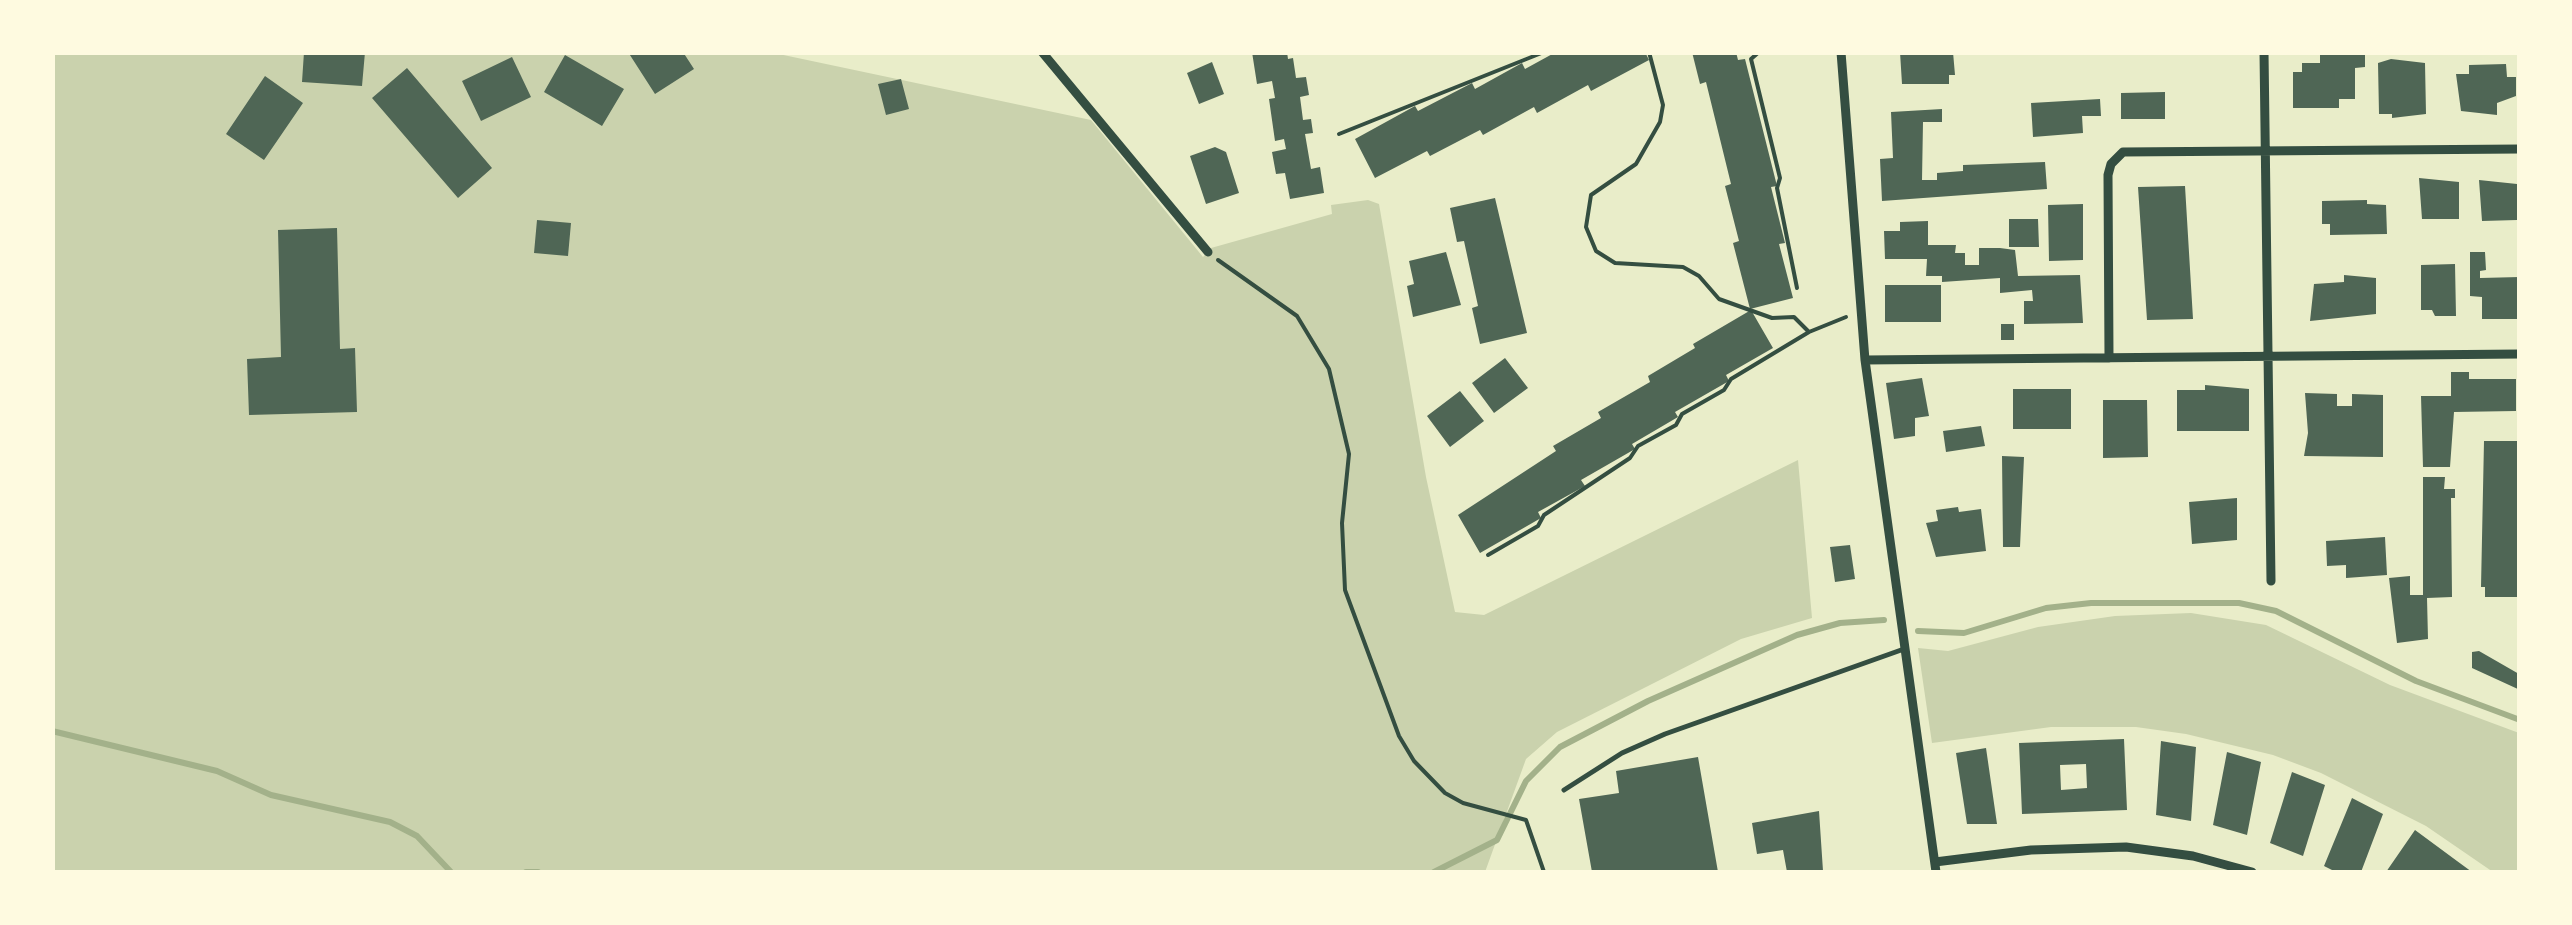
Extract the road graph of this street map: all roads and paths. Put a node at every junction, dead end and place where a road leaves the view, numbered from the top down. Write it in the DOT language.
graph roads {
  1 [pos="1042,52"];
  2 [pos="1544,52"];
  3 [pos="1649,52"];
  4 [pos="1759,52"];
  5 [pos="1842,52"];
  6 [pos="2264,52"];
  7 [pos="1339,134"];
  8 [pos="2520,150"];
  9 [pos="2268,151"];
  10 [pos="1208,252"];
  11 [pos="1797,288"];
  12 [pos="1861,316"];
  13 [pos="1809,332"];
  14 [pos="2520,354"];
  15 [pos="2270,356"];
  16 [pos="2109,358"];
  17 [pos="1865,360"];
  18 [pos="1488,555"];
  19 [pos="2271,581"];
  20 [pos="1904,649"];
  21 [pos="1564,790"];
  22 [pos="1936,867"];
  23 [pos="1544,872"];
  24 [pos="2252,872"];
  1 -- 10 [label="street"];
  2 -- 7 [label="path"];
  3 -- 13 [label="path"];
  4 -- 11 [label="path"];
  5 -- 12 [label="street"];
  6 -- 9 [label="street"];
  8 -- 9 [label="street"];
  9 -- 15 [label="street"];
  9 -- 16 [label="street"];
  10 -- 23 [label="path"];
  12 -- 13 [label="path"];
  12 -- 17 [label="street"];
  13 -- 18 [label="path"];
  14 -- 15 [label="street"];
  15 -- 16 [label="street"];
  15 -- 19 [label="street"];
  16 -- 17 [label="street"];
  17 -- 20 [label="street"];
  20 -- 21 [label="lane"];
  20 -- 22 [label="street"];
  22 -- 24 [label="street"];
}
